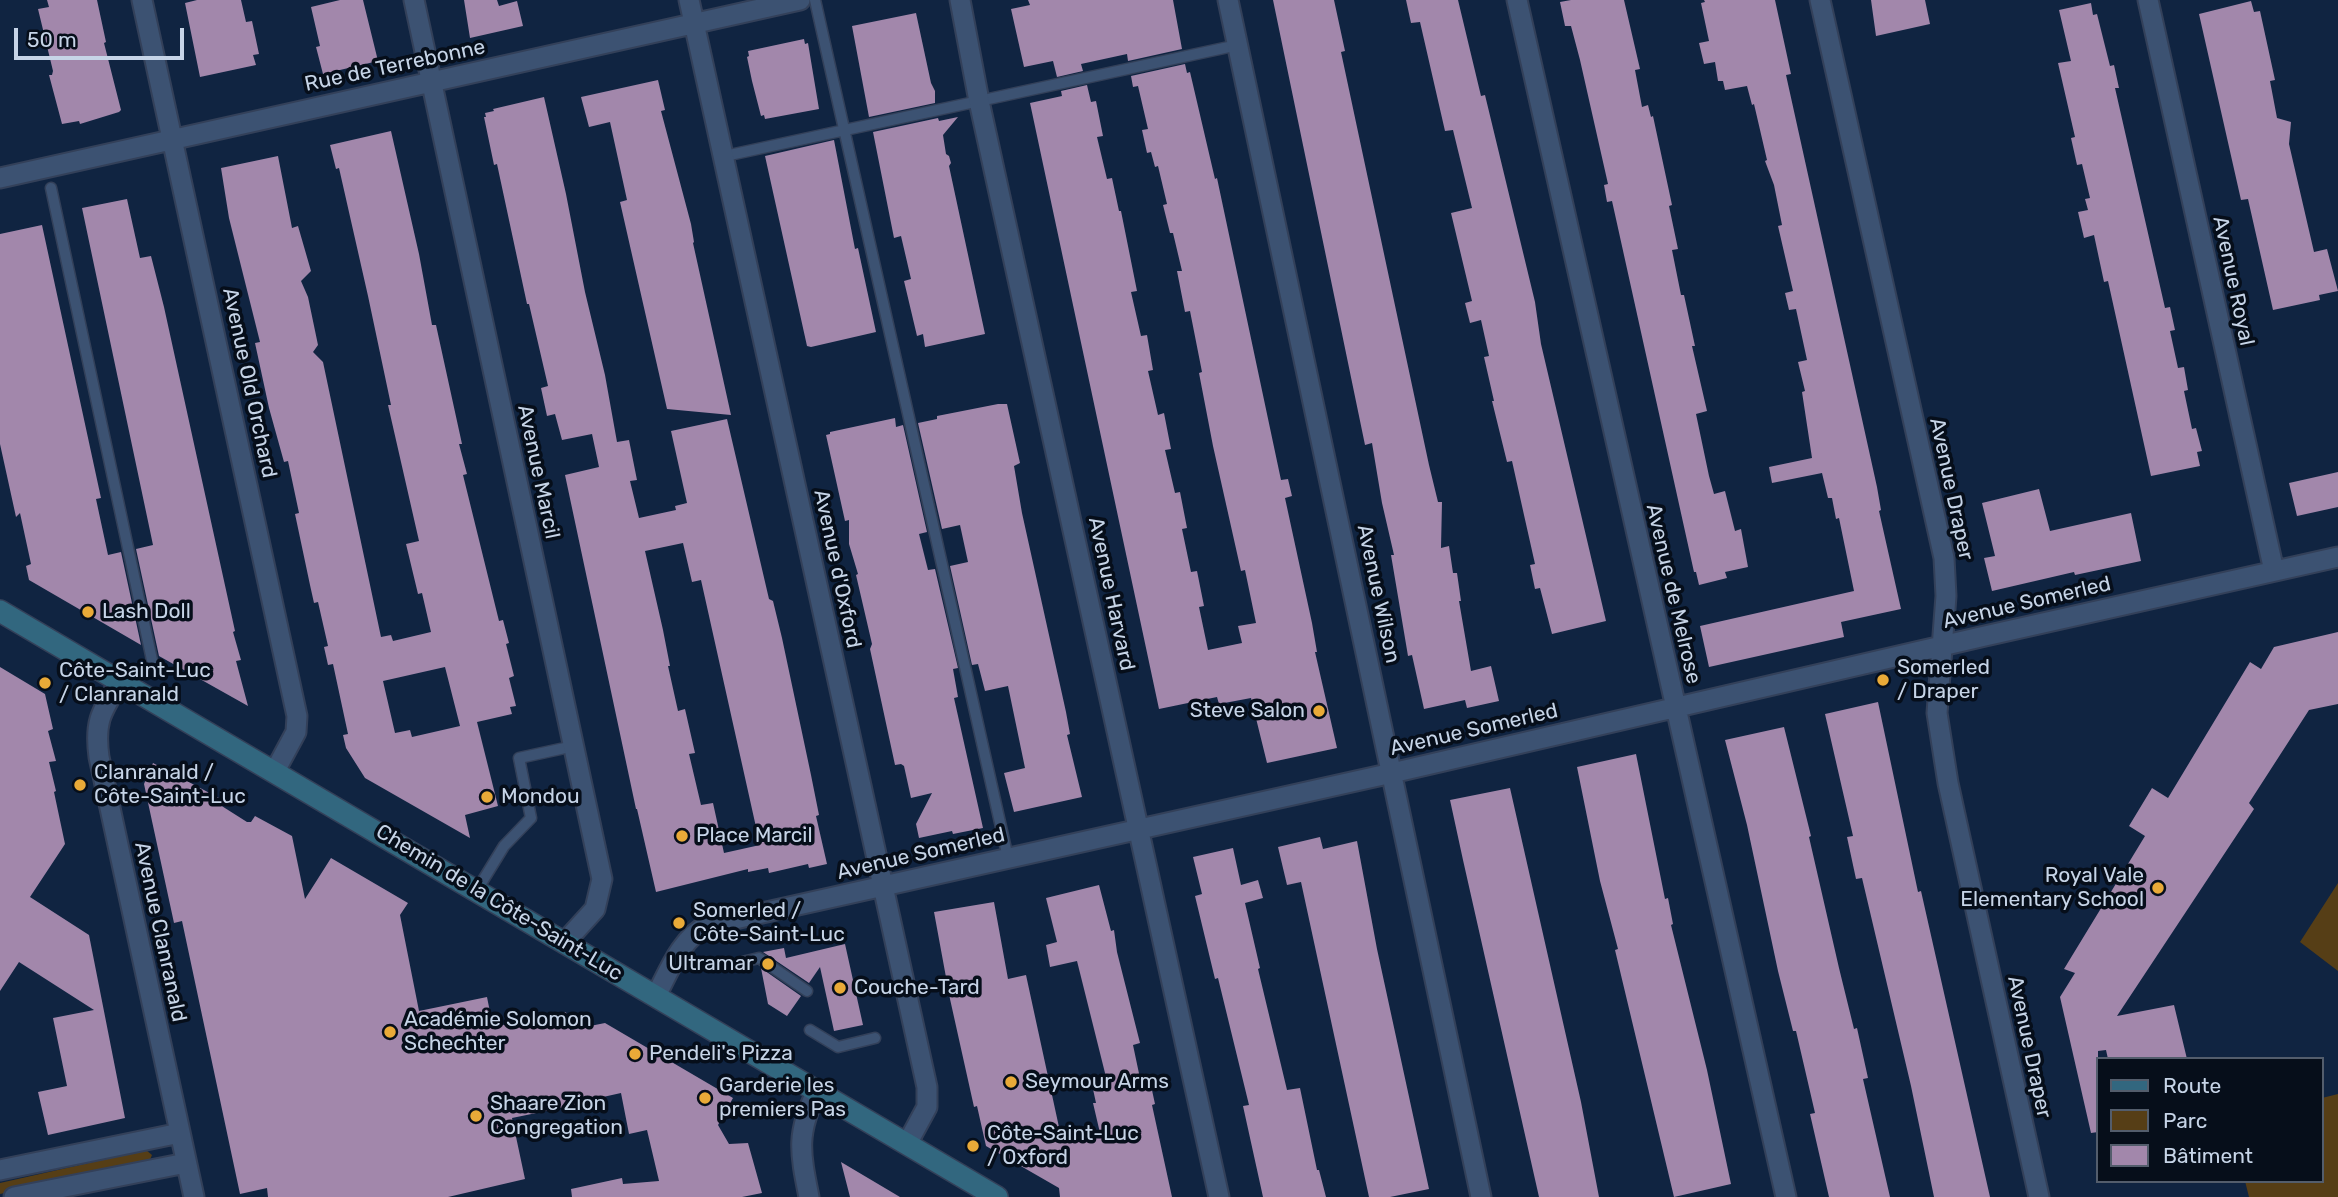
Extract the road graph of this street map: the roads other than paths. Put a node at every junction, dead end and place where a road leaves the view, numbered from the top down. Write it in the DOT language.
graph roads {
  1 [pos="142,0"];
  2 [pos="414,0"];
  3 [pos="689,0"];
  4 [pos="800,0"];
  5 [pos="815,0"];
  6 [pos="960,0"];
  7 [pos="1228,0"];
  8 [pos="1517,0"];
  9 [pos="1820,0"];
  10 [pos="2148,0"];
  11 [pos="694,23"];
  12 [pos="1238,45"];
  13 [pos="431,81"];
  14 [pos="979,101"];
  15 [pos="844,131"];
  16 [pos="172,139"];
  17 [pos="725,156"];
  18 [pos="0,178"];
  19 [pos="51,188"];
  20 [pos="2338,557"];
  21 [pos="2274,571"];
  22 [pos="0,611"];
  23 [pos="1943,646"];
  24 [pos="152,660"];
  25 [pos="120,681"];
  26 [pos="1675,706"];
  27 [pos="574,746"];
  28 [pos="275,771"];
  29 [pos="1392,773"];
  30 [pos="1139,828"];
  31 [pos="1008,858"];
  32 [pos="881,886"];
  33 [pos="477,890"];
  34 [pos="565,942"];
  35 [pos="743,962"];
  36 [pos="807,991"];
  37 [pos="656,996"];
  38 [pos="810,1030"];
  39 [pos="875,1038"];
  40 [pos="817,1091"];
  41 [pos="180,1133"];
  42 [pos="907,1144"];
  43 [pos="186,1163"];
  44 [pos="0,1170"];
  45 [pos="14,1197"];
  46 [pos="194,1197"];
  47 [pos="809,1197"];
  48 [pos="997,1197"];
  49 [pos="1219,1197"];
  50 [pos="1481,1197"];
  51 [pos="1786,1197"];
  52 [pos="2039,1197"];
  1 -- 16 [label="street, Avenue Old Orchard"];
  2 -- 13 [label="street, Avenue Marcil"];
  3 -- 11 [label="street, Avenue d'Oxford"];
  4 -- 11 [label="street, Rue de Terrebonne"];
  5 -- 15 [label="lane"];
  6 -- 14 [label="street, Avenue Harvard"];
  7 -- 12 [label="street, Avenue Wilson"];
  8 -- 26 [label="street, Avenue de Melrose"];
  9 -- 23 [label="street, Avenue Draper"];
  10 -- 21 [label="street, Avenue Royal"];
  11 -- 13 [label="street, Rue de Terrebonne"];
  11 -- 17 [label="street, Avenue d'Oxford"];
  12 -- 14 [label="lane"];
  12 -- 29 [label="street, Avenue Wilson"];
  13 -- 16 [label="street, Rue de Terrebonne"];
  13 -- 27 [label="street, Avenue Marcil"];
  14 -- 15 [label="lane"];
  14 -- 30 [label="street, Avenue Harvard"];
  15 -- 17 [label="lane"];
  15 -- 31 [label="lane"];
  16 -- 18 [label="street, Rue de Terrebonne"];
  16 -- 28 [label="street, Avenue Old Orchard"];
  17 -- 32 [label="street, Avenue d'Oxford"];
  19 -- 24 [label="lane"];
  20 -- 21 [label="street, Avenue Somerled"];
  21 -- 23 [label="street, Avenue Somerled"];
  22 -- 25 [label="main road, Chemin de la Côte-Saint-Luc"];
  23 -- 26 [label="street, Avenue Somerled"];
  23 -- 52 [label="street, Avenue Draper"];
  25 -- 28 [label="main road, Chemin de la Côte-Saint-Luc"];
  25 -- 41 [label="street, Avenue Clanranald"];
  26 -- 29 [label="street, Avenue Somerled"];
  26 -- 51 [label="street, Avenue de Melrose"];
  27 -- 33 [label="lane"];
  27 -- 34 [label="street, Avenue Marcil"];
  28 -- 33 [label="main road, Chemin de la Côte-Saint-Luc"];
  29 -- 30 [label="street, Avenue Somerled"];
  29 -- 50 [label="street, Avenue Wilson"];
  30 -- 31 [label="street, Avenue Somerled"];
  30 -- 49 [label="street, Avenue Harvard"];
  31 -- 32 [label="street, Avenue Somerled"];
  32 -- 37 [label="street, Avenue Somerled"];
  32 -- 42 [label="street, Avenue d'Oxford"];
  33 -- 34 [label="main road, Chemin de la Côte-Saint-Luc"];
  34 -- 37 [label="main road, Chemin de la Côte-Saint-Luc"];
  35 -- 36 [label="lane"];
  37 -- 40 [label="main road, Chemin de la Côte-Saint-Luc"];
  38 -- 39 [label="lane"];
  40 -- 42 [label="main road, Chemin de la Côte-Saint-Luc"];
  40 -- 47 [label="street"];
  41 -- 43 [label="street, Avenue Clanranald"];
  41 -- 44 [label="street"];
  42 -- 48 [label="main road, Chemin de la Côte-Saint-Luc"];
  43 -- 45 [label="street"];
  43 -- 46 [label="street, Avenue Clanranald"];
}
